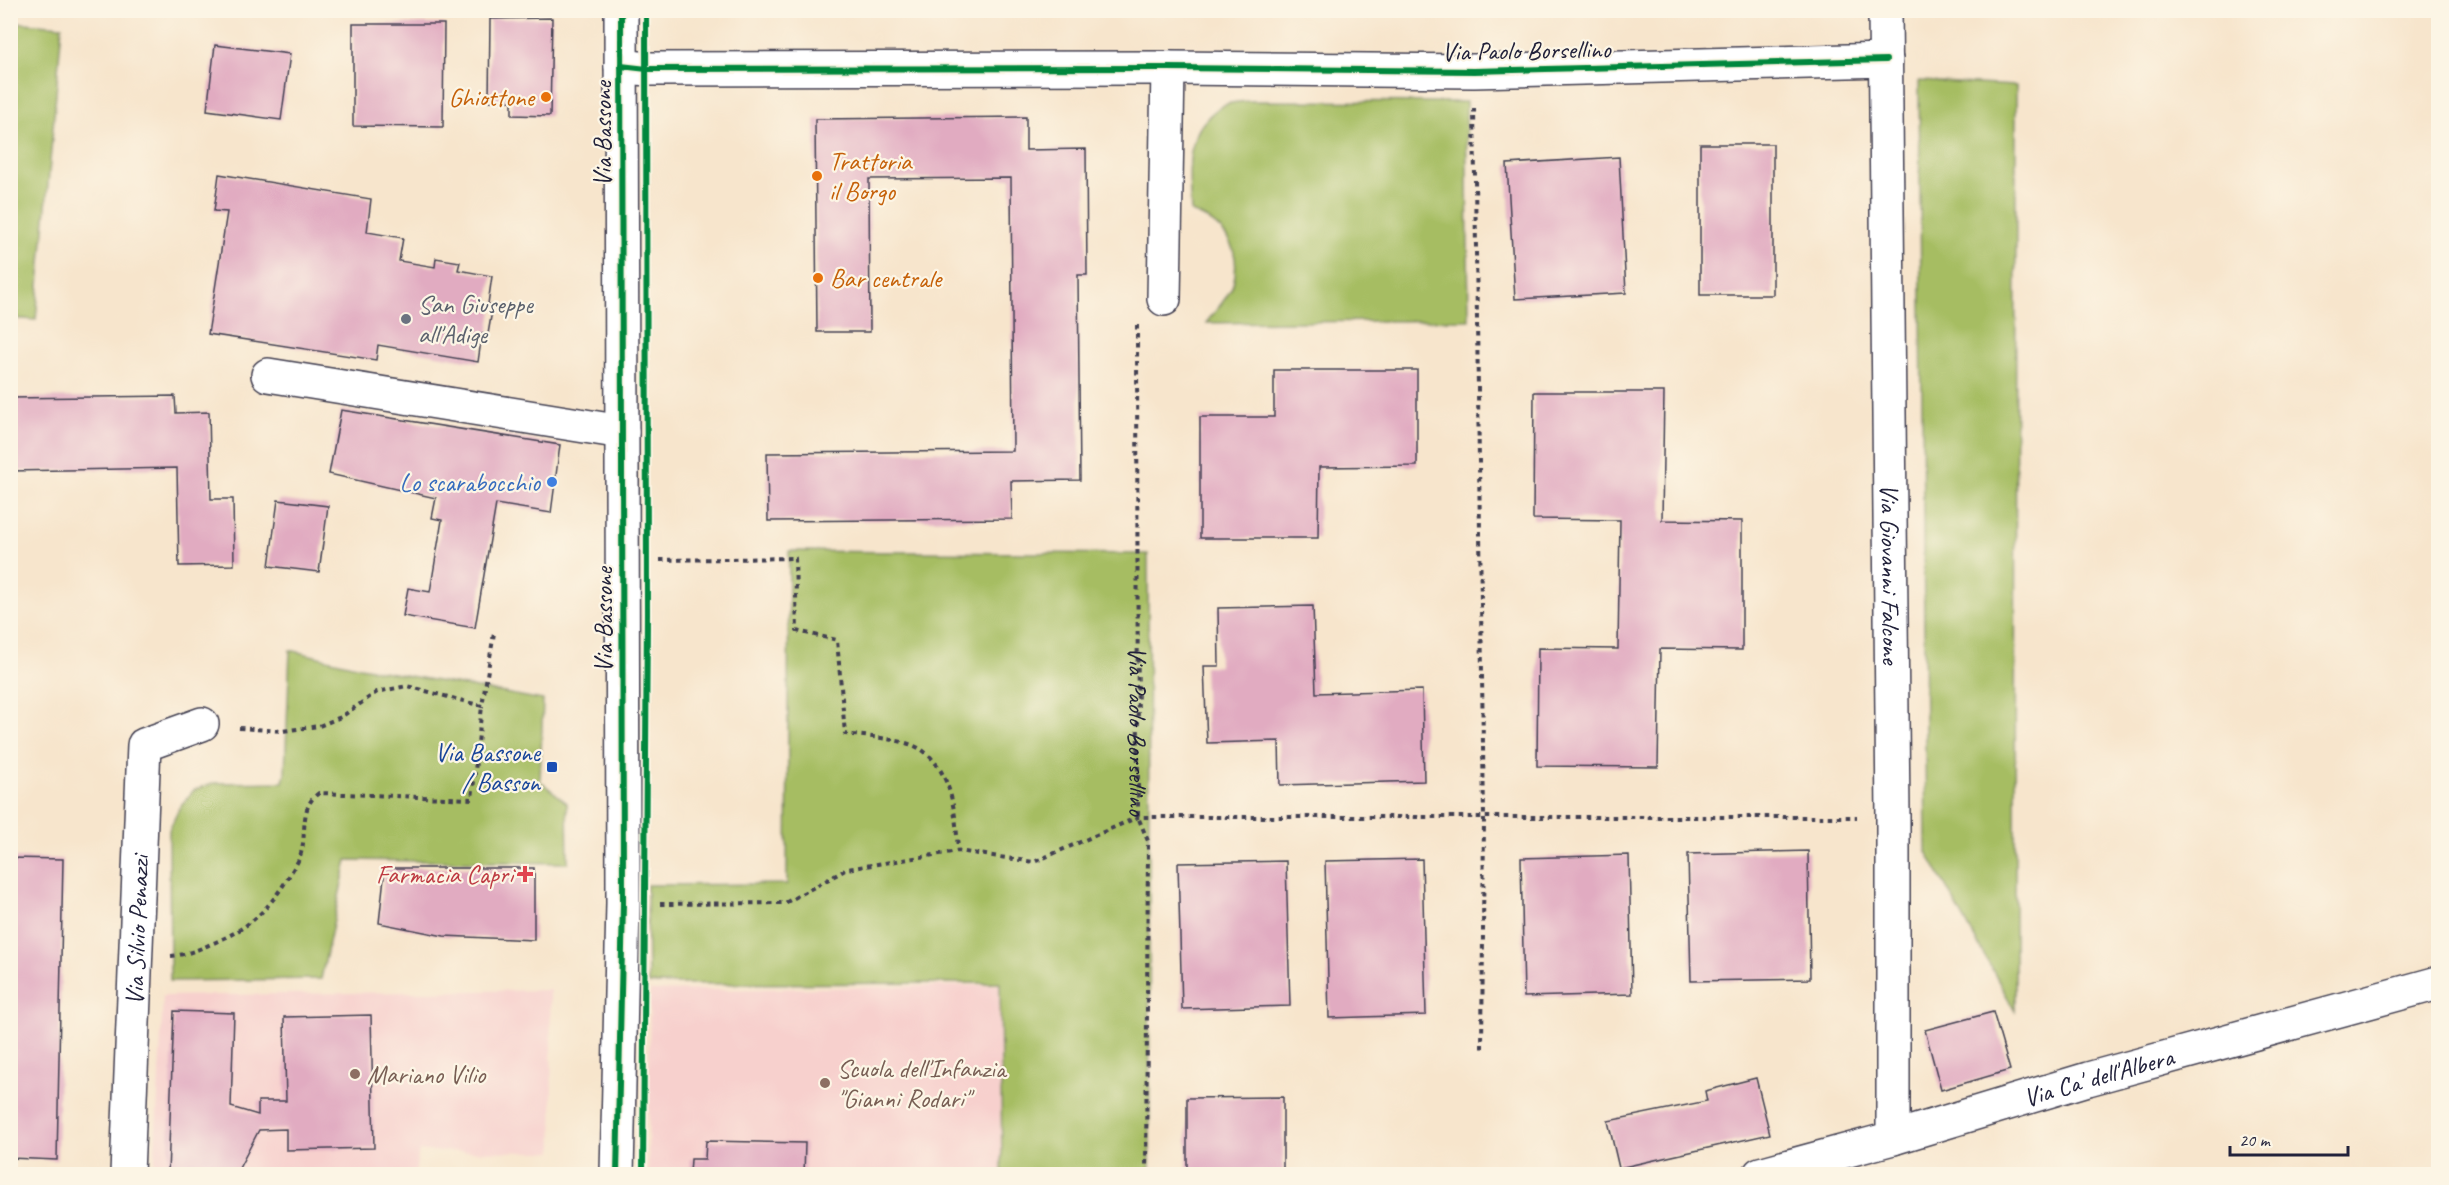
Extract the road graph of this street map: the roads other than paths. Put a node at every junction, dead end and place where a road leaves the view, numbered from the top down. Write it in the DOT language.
graph roads {
  1 [pos="621,10"];
  2 [pos="1885,10"];
  3 [pos="1886,60"];
  4 [pos="621,66"];
  5 [pos="1168,68"];
  6 [pos="1164,299"];
  7 [pos="268,375"];
  8 [pos="622,432"];
  9 [pos="202,724"];
  10 [pos="2439,983"];
  11 [pos="1893,1138"];
  12 [pos="127,1174"];
  13 [pos="617,1174"];
  14 [pos="1760,1174"];
  1 -- 4 [label="street, Via Bassone"];
  2 -- 3 [label="street, Via Giovanni Falcone"];
  3 -- 5 [label="street, Via Paolo Borsellino"];
  3 -- 11 [label="street, Via Giovanni Falcone"];
  4 -- 5 [label="street, Via Bassone"];
  4 -- 8 [label="street, Via Bassone"];
  5 -- 6 [label="street"];
  7 -- 8 [label="street"];
  8 -- 13 [label="street, Via Bassone"];
  9 -- 12 [label="street, Via Silvio Penazzi"];
  10 -- 11 [label="street, Via Ca' dell'Albera"];
  11 -- 14 [label="street, Via Ca' dell'Albera"];
}
